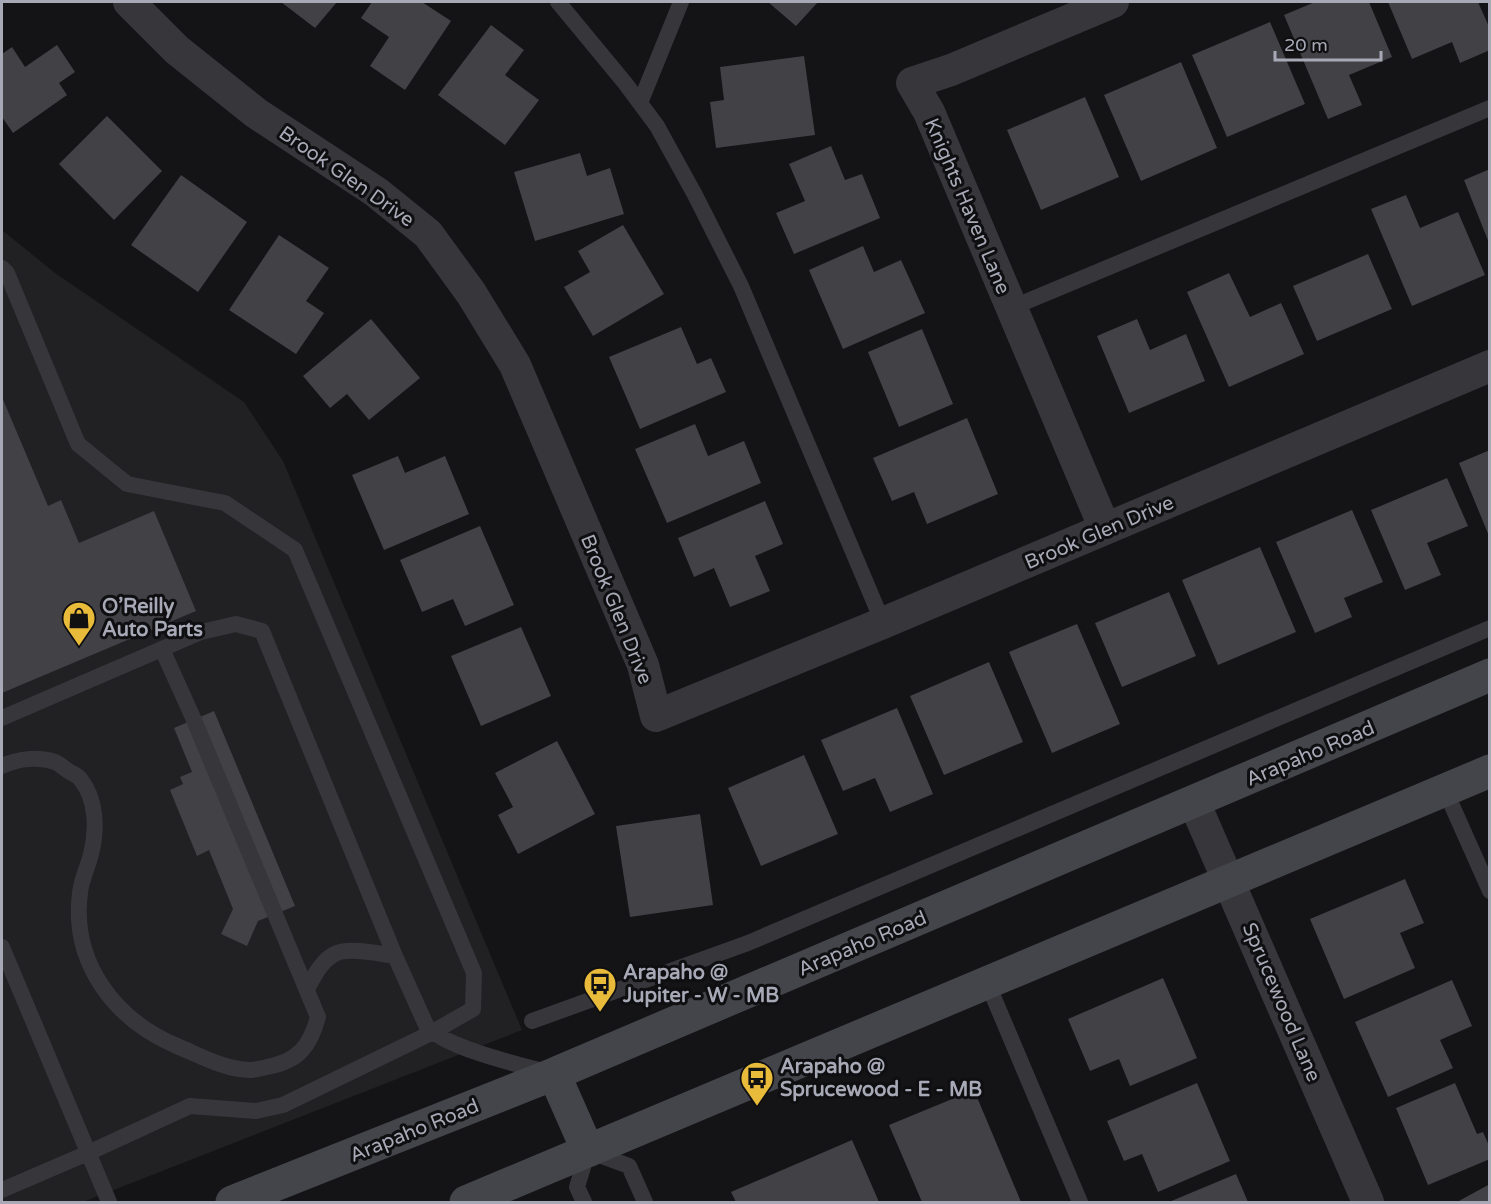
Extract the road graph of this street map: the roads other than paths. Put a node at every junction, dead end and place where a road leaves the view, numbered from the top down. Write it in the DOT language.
graph roads {
  1 [pos="129,2"];
  2 [pos="558,2"];
  3 [pos="681,2"];
  4 [pos="1113,2"];
  5 [pos="640,103"];
  6 [pos="1490,108"];
  7 [pos="2,268"];
  8 [pos="1011,308"];
  9 [pos="1490,366"];
  10 [pos="1105,529"];
  11 [pos="883,623"];
  12 [pos="1490,628"];
  13 [pos="162,649"];
  14 [pos="1490,675"];
  15 [pos="2,718"];
  16 [pos="2,766"];
  17 [pos="1490,771"];
  18 [pos="1445,790"];
  19 [pos="1194,802"];
  20 [pos="1229,880"];
  21 [pos="1490,891"];
  22 [pos="2,947"];
  23 [pos="395,956"];
  24 [pos="987,982"];
  25 [pos="307,989"];
  26 [pos="532,1021"];
  27 [pos="431,1033"];
  28 [pos="554,1074"];
  29 [pos="588,1151"];
  30 [pos="88,1153"];
  31 [pos="2,1190"];
  32 [pos="109,1203"];
  33 [pos="232,1203"];
  34 [pos="466,1203"];
  35 [pos="584,1203"];
  36 [pos="645,1203"];
  37 [pos="1080,1203"];
  38 [pos="1368,1203"];
  1 -- 11 [label="street, Brook Glen Drive"];
  2 -- 5 [label="lane"];
  3 -- 5 [label="lane"];
  4 -- 8 [label="street, Knights Haven Lane"];
  5 -- 11 [label="lane"];
  6 -- 8 [label="lane"];
  7 -- 27 [label="lane"];
  8 -- 10 [label="street, Knights Haven Lane"];
  9 -- 10 [label="street, Brook Glen Drive"];
  10 -- 11 [label="street, Brook Glen Drive"];
  12 -- 26 [label="lane"];
  13 -- 15 [label="lane"];
  13 -- 23 [label="lane"];
  13 -- 25 [label="lane"];
  14 -- 19 [label="main road, Arapaho Road"];
  16 -- 25 [label="lane"];
  17 -- 18 [label="main road"];
  18 -- 20 [label="main road"];
  18 -- 21 [label="lane"];
  19 -- 20 [label="street, Sprucewood Lane"];
  19 -- 28 [label="main road, Arapaho Road"];
  20 -- 24 [label="main road"];
  20 -- 38 [label="street, Sprucewood Lane"];
  22 -- 30 [label="lane"];
  23 -- 25 [label="lane"];
  23 -- 27 [label="lane"];
  24 -- 29 [label="main road"];
  24 -- 37 [label="lane"];
  27 -- 28 [label="lane"];
  27 -- 30 [label="lane"];
  28 -- 29 [label="main road"];
  28 -- 33 [label="main road, Arapaho Road"];
  29 -- 34 [label="main road"];
  29 -- 35 [label="lane"];
  29 -- 36 [label="lane"];
  30 -- 31 [label="lane"];
  30 -- 32 [label="lane"];
}
